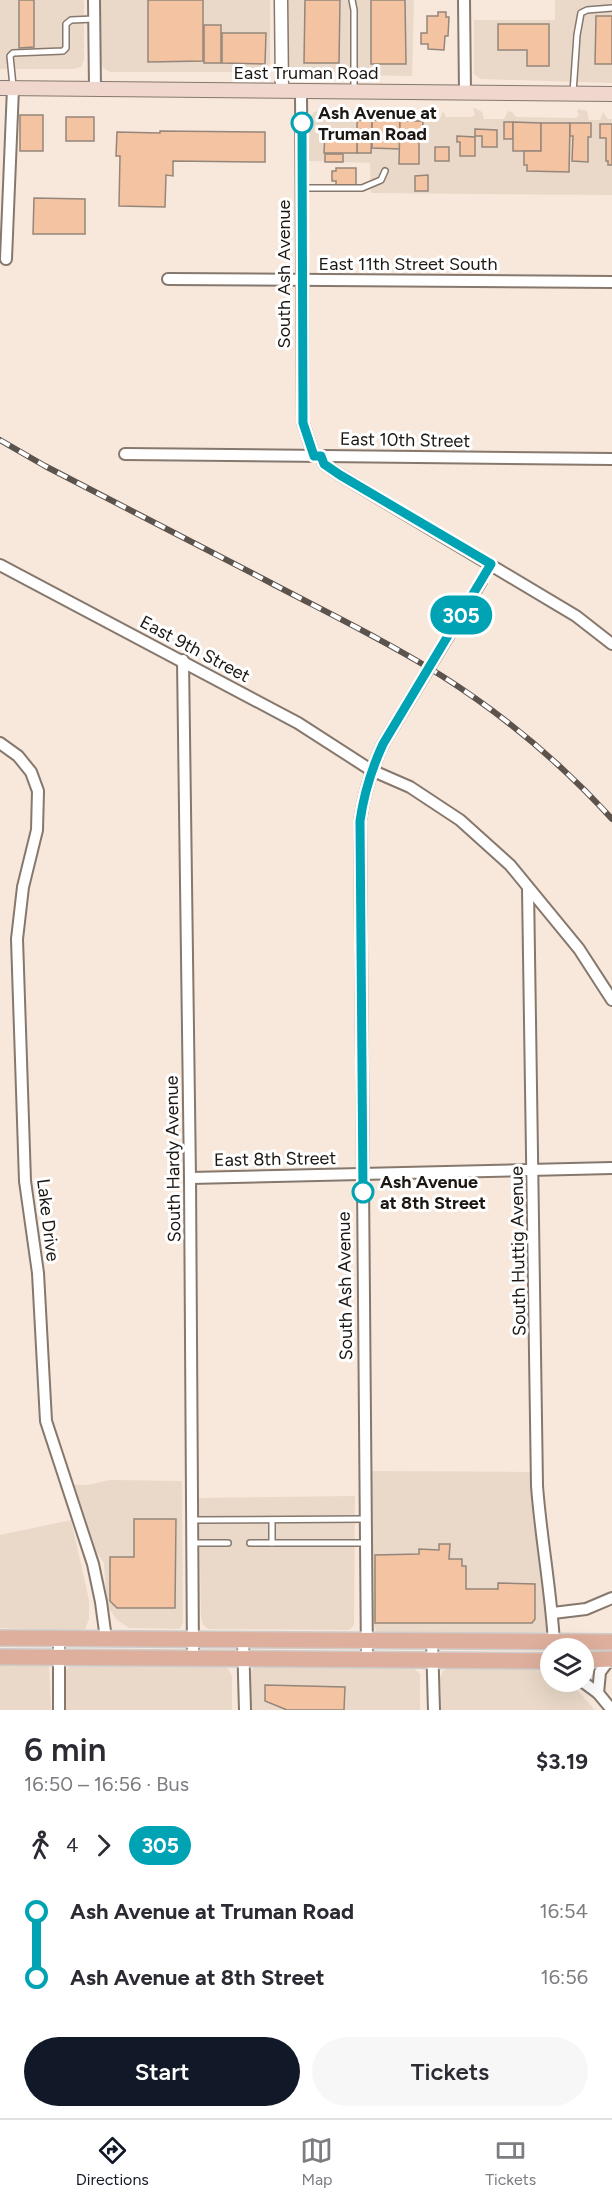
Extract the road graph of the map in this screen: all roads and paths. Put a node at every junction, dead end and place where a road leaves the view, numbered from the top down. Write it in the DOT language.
graph roads {
  1 [pos="93,0"];
  2 [pos="281,0"];
  3 [pos="352,0"];
  4 [pos="464,0"];
  5 [pos="612,8"];
  6 [pos="94,19"];
  7 [pos="6,88"];
  8 [pos="95,89"];
  9 [pos="282,90"];
  10 [pos="302,91"];
  11 [pos="354,91"];
  12 [pos="465,92"];
  13 [pos="573,93"];
  14 [pos="612,94"];
  15 [pos="385,171"];
  16 [pos="302,188"];
  17 [pos="6,259"];
  18 [pos="168,279"];
  19 [pos="303,279"];
  20 [pos="612,282"];
  21 [pos="126,454"];
  22 [pos="318,456"];
  23 [pos="612,459"];
  24 [pos="491,564"];
  25 [pos="0,565"];
  26 [pos="612,644"];
  27 [pos="183,660"];
  28 [pos="0,743"];
  29 [pos="371,770"];
  30 [pos="528,888"];
  31 [pos="612,1000"];
  32 [pos="612,1168"];
  33 [pos="533,1170"];
  34 [pos="362,1174"];
  35 [pos="190,1178"];
  36 [pos="366,1519"];
  37 [pos="193,1520"];
  38 [pos="272,1520"];
  39 [pos="193,1543"];
  40 [pos="228,1543"];
  41 [pos="250,1543"];
  42 [pos="272,1543"];
  43 [pos="366,1543"];
  44 [pos="612,1598"];
  45 [pos="553,1613"];
  46 [pos="0,1638"];
  47 [pos="59,1638"];
  48 [pos="554,1638"];
  49 [pos="106,1639"];
  50 [pos="134,1639"];
  51 [pos="194,1639"];
  52 [pos="243,1640"];
  53 [pos="367,1641"];
  54 [pos="432,1641"];
  55 [pos="594,1642"];
  56 [pos="612,1642"];
  57 [pos="540,1643"];
  58 [pos="0,1657"];
  59 [pos="59,1658"];
  60 [pos="134,1658"];
  61 [pos="194,1658"];
  62 [pos="243,1659"];
  63 [pos="611,1659"];
  64 [pos="366,1660"];
  65 [pos="432,1660"];
  66 [pos="594,1660"];
  67 [pos="540,1661"];
  68 [pos="594,1691"];
  69 [pos="598,1694"];
  70 [pos="59,1710"];
  71 [pos="245,1710"];
  72 [pos="434,1710"];
  73 [pos="612,1710"];
  1 -- 6 [label="street"];
  2 -- 9 [label="street"];
  3 -- 11 [label="lane"];
  4 -- 12 [label="street"];
  5 -- 13 [label="lane"];
  6 -- 7 [label="lane"];
  6 -- 8 [label="street"];
  7 -- 8 [label="main road, East Truman Road"];
  7 -- 17 [label="street"];
  8 -- 9 [label="main road, East Truman Road"];
  9 -- 10 [label="main road, East Truman Road"];
  10 -- 11 [label="main road, East Truman Road"];
  10 -- 16 [label="street, South Ash Avenue"];
  11 -- 12 [label="main road, East Truman Road"];
  12 -- 13 [label="main road, East Truman Road"];
  13 -- 14 [label="main road, East Truman Road"];
  15 -- 16 [label="lane"];
  16 -- 19 [label="street, South Ash Avenue"];
  18 -- 19 [label="street, East 11th Street South"];
  19 -- 20 [label="street, East 11th Street South"];
  19 -- 22 [label="street, South Ash Avenue"];
  21 -- 22 [label="street, East 10th Street"];
  22 -- 23 [label="street, East 10th Street"];
  22 -- 24 [label="street"];
  24 -- 26 [label="street"];
  24 -- 29 [label="street, South Ash Avenue, bridge"];
  25 -- 27 [label="street, East 9th Street"];
  27 -- 29 [label="street, East 9th Street"];
  27 -- 35 [label="street, South Hardy Avenue"];
  28 -- 49 [label="street, Lake Drive"];
  29 -- 30 [label="street, East 9th Street"];
  29 -- 34 [label="street, South Ash Avenue"];
  30 -- 31 [label="street, East 9th Street"];
  30 -- 33 [label="street, South Huttig Avenue"];
  32 -- 33 [label="street, East 8th Street"];
  33 -- 34 [label="street, East 8th Street"];
  33 -- 45 [label="street, South Huttig Avenue"];
  34 -- 35 [label="street, East 8th Street"];
  34 -- 36 [label="street, South Ash Avenue"];
  35 -- 37 [label="street, South Hardy Avenue"];
  36 -- 38 [label="lane"];
  36 -- 43 [label="street, South Ash Avenue"];
  37 -- 38 [label="lane"];
  37 -- 39 [label="street, South Hardy Avenue"];
  38 -- 42 [label="lane"];
  39 -- 40 [label="lane"];
  39 -- 51 [label="street, South Hardy Avenue"];
  41 -- 42 [label="lane"];
  42 -- 43 [label="lane"];
  43 -- 53 [label="street, South Ash Avenue"];
  44 -- 45 [label="street"];
  45 -- 48 [label="street, South Huttig Avenue"];
  46 -- 47 [label="main road"];
  47 -- 49 [label="main road"];
  47 -- 59 [label="street"];
  49 -- 50 [label="main road"];
  50 -- 51 [label="main road"];
  50 -- 60 [label="main road"];
  51 -- 52 [label="main road"];
  51 -- 61 [label="street, South Hardy Avenue"];
  52 -- 53 [label="main road"];
  52 -- 62 [label="street"];
  53 -- 54 [label="main road"];
  53 -- 64 [label="street, South Ash Avenue"];
  54 -- 57 [label="main road"];
  54 -- 65 [label="street"];
  55 -- 56 [label="main road"];
  58 -- 59 [label="main road"];
  59 -- 60 [label="main road"];
  59 -- 70 [label="street"];
  60 -- 61 [label="main road"];
  61 -- 62 [label="main road"];
  62 -- 64 [label="main road"];
  62 -- 71 [label="street"];
  63 -- 66 [label="main road"];
  63 -- 69 [label="street"];
  64 -- 65 [label="main road"];
  65 -- 67 [label="main road"];
  65 -- 72 [label="street"];
  68 -- 69 [label="street"];
  69 -- 73 [label="street"];
}
